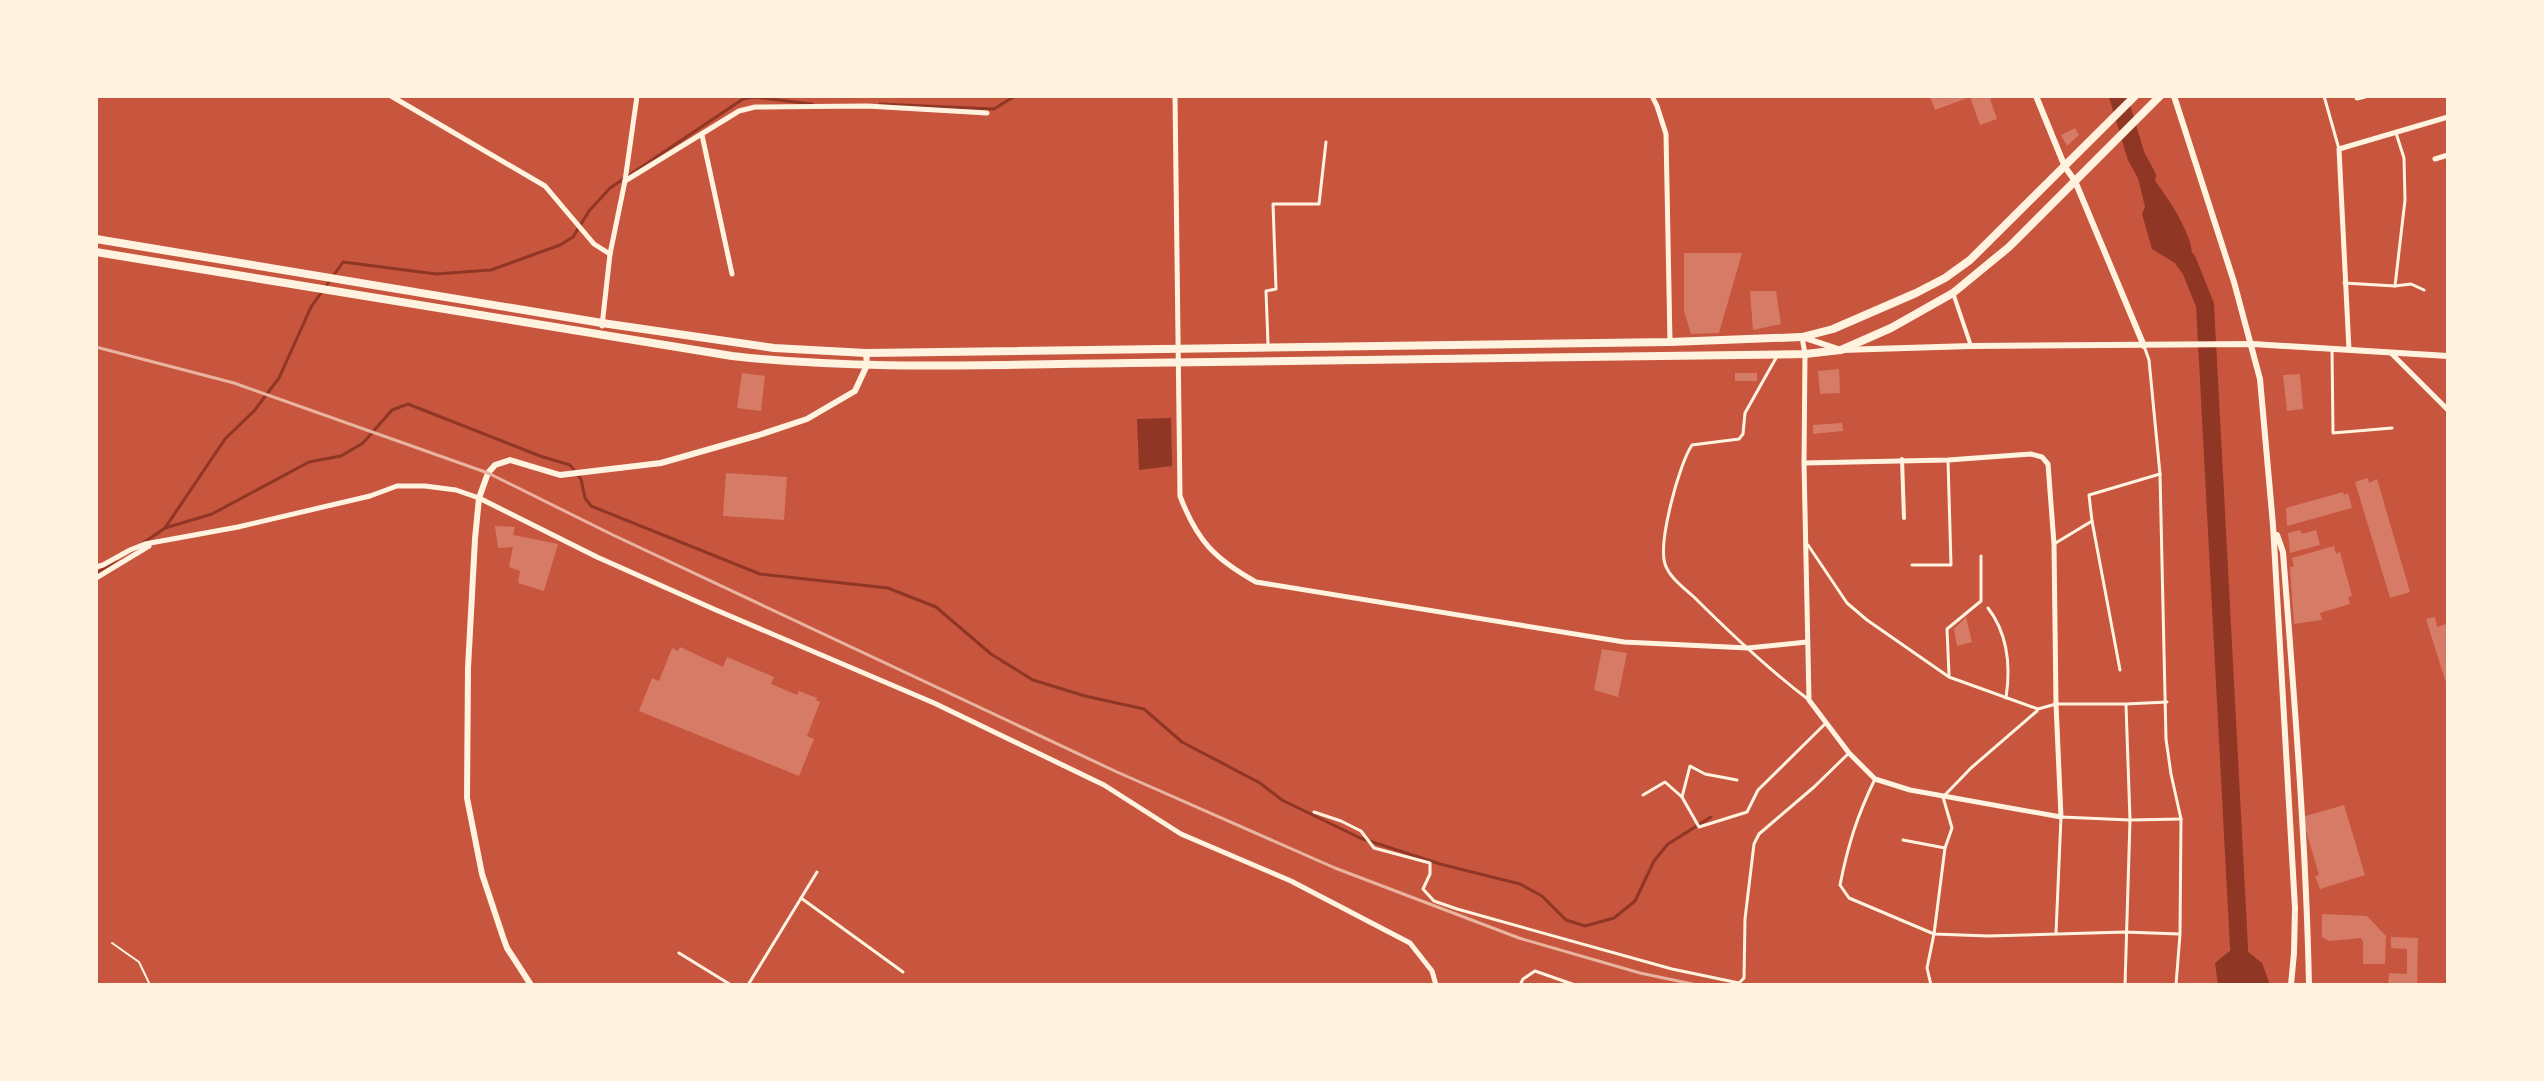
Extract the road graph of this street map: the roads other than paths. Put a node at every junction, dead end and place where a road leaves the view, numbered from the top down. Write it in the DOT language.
graph roads {
  1 [pos="391,96"];
  2 [pos="637,96"];
  3 [pos="1175,96"];
  4 [pos="1652,96"];
  5 [pos="2036,96"];
  6 [pos="2135,96"];
  7 [pos="2174,96"];
  8 [pos="2324,96"];
  9 [pos="2365,96"];
  10 [pos="2159,97"];
  11 [pos="2357,98"];
  12 [pos="987,113"];
  13 [pos="2448,117"];
  14 [pos="2396,133"];
  15 [pos="702,135"];
  16 [pos="1326,142"];
  17 [pos="2339,149"];
  18 [pos="2448,155"];
  19 [pos="2435,159"];
  20 [pos="2065,167"];
  21 [pos="625,181"];
  22 [pos="2075,181"];
  23 [pos="96,239"];
  24 [pos="96,252"];
  25 [pos="610,254"];
  26 [pos="732,274"];
  27 [pos="2344,283"];
  28 [pos="2395,286"];
  29 [pos="2424,290"];
  30 [pos="1953,293"];
  31 [pos="602,323"];
  32 [pos="600,335"];
  33 [pos="1802,337"];
  34 [pos="1670,342"];
  35 [pos="2253,344"];
  36 [pos="1971,346"];
  37 [pos="2144,346"];
  38 [pos="1177,348"];
  39 [pos="1269,348"];
  40 [pos="2332,349"];
  41 [pos="1841,350"];
  42 [pos="2349,350"];
  43 [pos="866,353"];
  44 [pos="2391,353"];
  45 [pos="1805,354"];
  46 [pos="1778,355"];
  47 [pos="2448,356"];
  48 [pos="1177,363"];
  49 [pos="867,365"];
  50 [pos="2448,410"];
  51 [pos="2392,428"];
  52 [pos="1902,459"];
  53 [pos="1948,460"];
  54 [pos="1804,463"];
  55 [pos="2160,474"];
  56 [pos="479,498"];
  57 [pos="1904,518"];
  58 [pos="2092,521"];
  59 [pos="2273,525"];
  60 [pos="153,543"];
  61 [pos="2054,544"];
  62 [pos="1807,545"];
  63 [pos="1981,556"];
  64 [pos="1912,565"];
  65 [pos="96,567"];
  66 [pos="96,578"];
  67 [pos="1988,608"];
  68 [pos="1807,642"];
  69 [pos="1748,648"];
  70 [pos="2120,670"];
  71 [pos="1949,677"];
  72 [pos="2006,698"];
  73 [pos="1809,700"];
  74 [pos="2167,702"];
  75 [pos="2056,704"];
  76 [pos="2126,704"];
  77 [pos="2038,709"];
  78 [pos="1826,723"];
  79 [pos="1849,753"];
  80 [pos="1875,779"];
  81 [pos="1737,780"];
  82 [pos="1643,795"];
  83 [pos="1682,797"];
  84 [pos="1943,797"];
  85 [pos="1314,812"];
  86 [pos="2061,817"];
  87 [pos="2181,819"];
  88 [pos="2130,820"];
  89 [pos="1903,840"];
  90 [pos="1945,848"];
  91 [pos="817,872"];
  92 [pos="801,898"];
  93 [pos="2125,932"];
  94 [pos="1934,934"];
  95 [pos="2180,934"];
  96 [pos="2056,935"];
  97 [pos="679,953"];
  98 [pos="903,972"];
  99 [pos="531,985"];
  100 [pos="731,985"];
  101 [pos="748,985"];
  102 [pos="1436,985"];
  103 [pos="1520,985"];
  104 [pos="1575,985"];
  105 [pos="1931,985"];
  106 [pos="2125,985"];
  107 [pos="2176,985"];
  108 [pos="2291,985"];
  109 [pos="2309,985"];
  1 -- 25 [label="street"];
  2 -- 21 [label="street"];
  3 -- 38 [label="street"];
  4 -- 34 [label="street"];
  5 -- 20 [label="street"];
  6 -- 20 [label="main road"];
  7 -- 35 [label="street"];
  8 -- 17 [label="lane"];
  9 -- 11 [label="street"];
  10 -- 22 [label="main road"];
  12 -- 15 [label="street"];
  13 -- 14 [label="street"];
  14 -- 17 [label="street"];
  14 -- 28 [label="lane"];
  15 -- 21 [label="street"];
  15 -- 26 [label="street"];
  16 -- 39 [label="lane"];
  17 -- 27 [label="street"];
  18 -- 19 [label="street"];
  20 -- 22 [label="street"];
  20 -- 33 [label="main road"];
  21 -- 25 [label="street"];
  22 -- 30 [label="main road"];
  22 -- 37 [label="street"];
  23 -- 31 [label="main road"];
  24 -- 32 [label="main road"];
  25 -- 31 [label="street"];
  27 -- 28 [label="lane"];
  27 -- 42 [label="street"];
  28 -- 29 [label="lane"];
  30 -- 36 [label="street"];
  30 -- 41 [label="main road"];
  31 -- 32 [label="street"];
  31 -- 43 [label="main road"];
  32 -- 49 [label="main road"];
  33 -- 34 [label="main road"];
  33 -- 41 [label="street"];
  33 -- 45 [label="street"];
  34 -- 39 [label="main road"];
  35 -- 37 [label="street"];
  35 -- 40 [label="street"];
  35 -- 59 [label="street"];
  36 -- 37 [label="street"];
  36 -- 41 [label="street"];
  37 -- 55 [label="lane"];
  38 -- 39 [label="main road"];
  38 -- 43 [label="main road"];
  38 -- 48 [label="street"];
  40 -- 42 [label="street"];
  40 -- 51 [label="lane"];
  41 -- 45 [label="main road"];
  42 -- 44 [label="street"];
  43 -- 49 [label="street"];
  44 -- 47 [label="street"];
  44 -- 50 [label="street"];
  45 -- 46 [label="main road"];
  45 -- 54 [label="street"];
  46 -- 48 [label="main road"];
  46 -- 69 [label="lane"];
  48 -- 49 [label="main road"];
  48 -- 69 [label="street"];
  49 -- 56 [label="street"];
  52 -- 53 [label="street"];
  52 -- 54 [label="street"];
  52 -- 57 [label="street"];
  53 -- 61 [label="street"];
  53 -- 64 [label="lane"];
  54 -- 62 [label="street"];
  55 -- 58 [label="lane"];
  55 -- 74 [label="lane"];
  56 -- 60 [label="street"];
  56 -- 99 [label="street"];
  56 -- 102 [label="street"];
  58 -- 61 [label="lane"];
  58 -- 70 [label="lane"];
  59 -- 108 [label="street"];
  59 -- 109 [label="street"];
  60 -- 65 [label="street"];
  60 -- 66 [label="street"];
  61 -- 75 [label="street"];
  62 -- 68 [label="street"];
  62 -- 71 [label="lane"];
  63 -- 71 [label="lane"];
  67 -- 72 [label="lane"];
  68 -- 69 [label="street"];
  68 -- 73 [label="street"];
  69 -- 73 [label="lane"];
  71 -- 72 [label="lane"];
  72 -- 77 [label="lane"];
  73 -- 78 [label="street"];
  74 -- 76 [label="lane"];
  74 -- 87 [label="lane"];
  75 -- 76 [label="lane"];
  75 -- 77 [label="lane"];
  75 -- 86 [label="street"];
  76 -- 88 [label="lane"];
  77 -- 84 [label="lane"];
  78 -- 79 [label="street"];
  78 -- 83 [label="lane"];
  79 -- 80 [label="street"];
  79 -- 85 [label="lane"];
  80 -- 84 [label="street"];
  80 -- 94 [label="lane"];
  81 -- 83 [label="lane"];
  82 -- 83 [label="lane"];
  84 -- 86 [label="street"];
  84 -- 90 [label="lane"];
  86 -- 88 [label="lane"];
  86 -- 96 [label="lane"];
  87 -- 88 [label="lane"];
  87 -- 95 [label="lane"];
  88 -- 93 [label="lane"];
  89 -- 90 [label="lane"];
  90 -- 94 [label="lane"];
  91 -- 92 [label="lane"];
  92 -- 98 [label="lane"];
  92 -- 101 [label="lane"];
  93 -- 95 [label="lane"];
  93 -- 96 [label="lane"];
  93 -- 106 [label="lane"];
  94 -- 96 [label="lane"];
  94 -- 105 [label="lane"];
  95 -- 107 [label="lane"];
  97 -- 100 [label="lane"];
  103 -- 104 [label="lane"];
}
